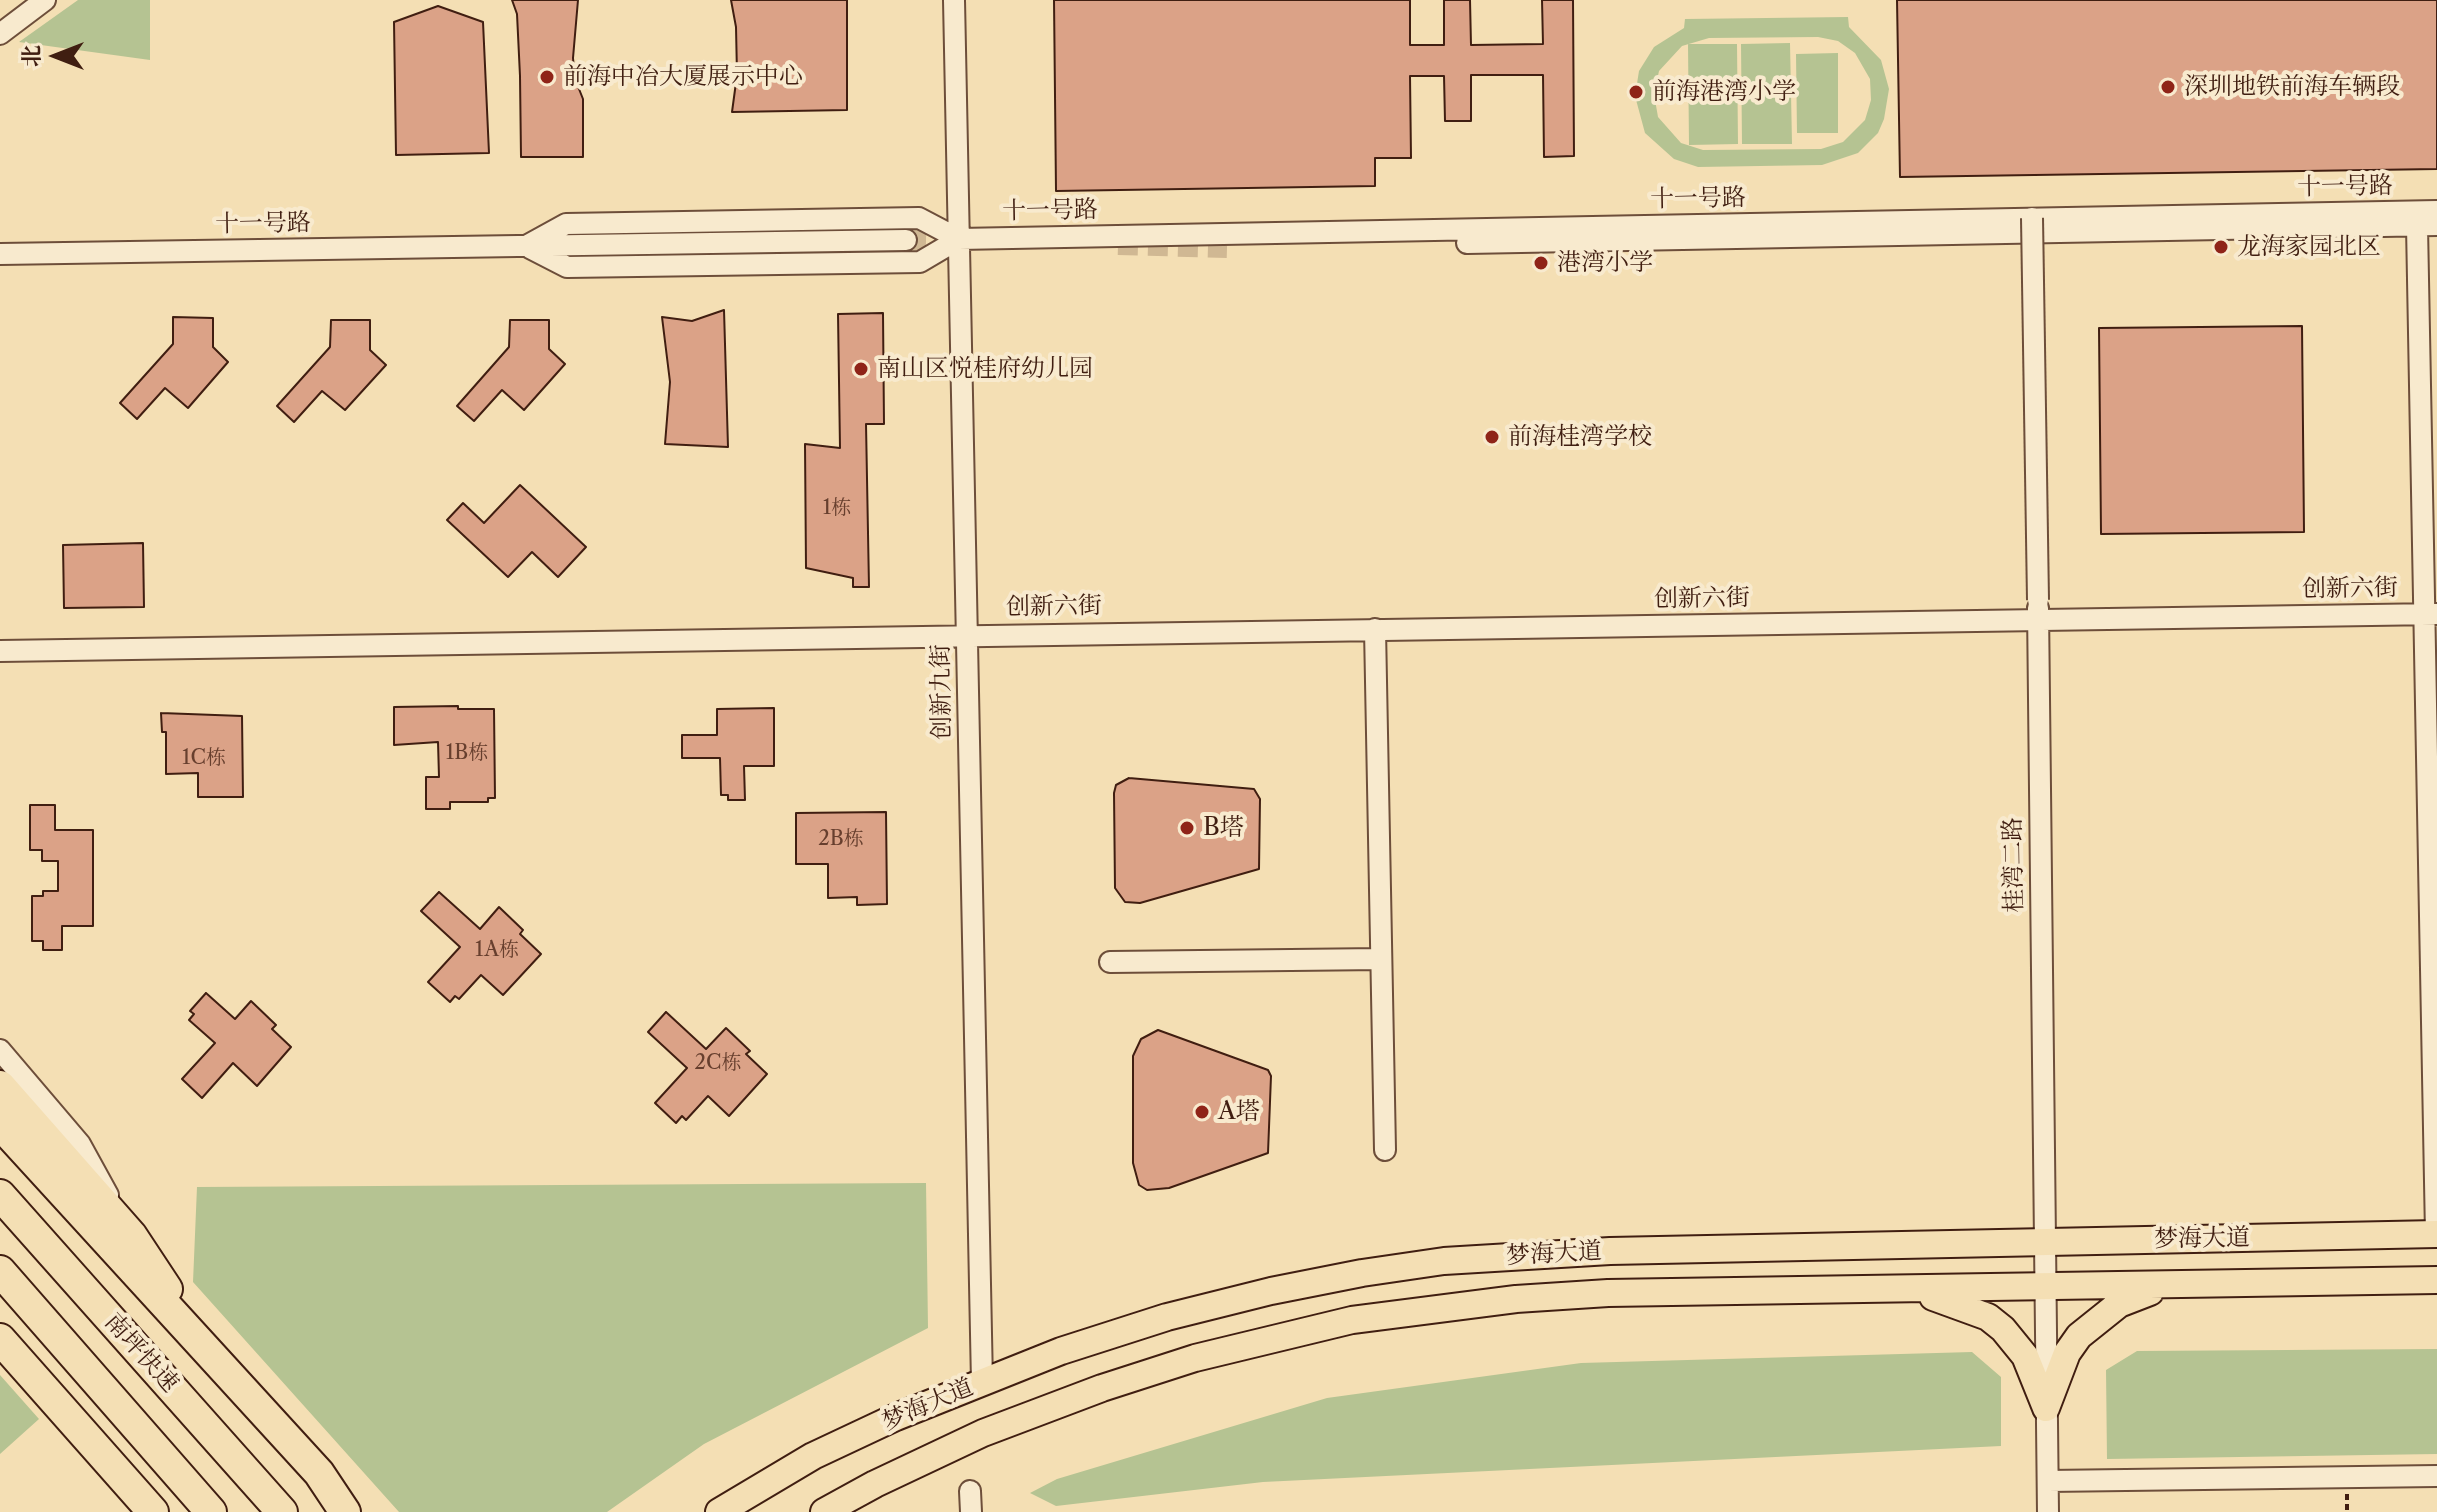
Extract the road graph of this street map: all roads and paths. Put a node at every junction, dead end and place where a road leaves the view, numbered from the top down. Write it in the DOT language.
graph roads {
  1 [pos="45,0"];
  2 [pos="954,0"];
  3 [pos="0,34"];
  4 [pos="2437,211"];
  5 [pos="2032,218"];
  6 [pos="2427,225"];
  7 [pos="959,239"];
  8 [pos="906,240"];
  9 [pos="526,246"];
  10 [pos="1227,248"];
  11 [pos="0,254"];
  12 [pos="2038,610"];
  13 [pos="2431,614"];
  14 [pos="1375,629"];
  15 [pos="967,635"];
  16 [pos="0,651"];
  17 [pos="1381,959"];
  18 [pos="1110,962"];
  19 [pos="0,1050"];
  20 [pos="0,1086"];
  21 [pos="0,1124"];
  22 [pos="1385,1150"];
  23 [pos="0,1195"];
  24 [pos="2437,1234"];
  25 [pos="132,1236"];
  26 [pos="2044,1242"];
  27 [pos="0,1271"];
  28 [pos="2437,1280"];
  29 [pos="2175,1286"];
  30 [pos="2044,1288"];
  31 [pos="1906,1289"];
  32 [pos="0,1339"];
  33 [pos="225,1374"];
  34 [pos="982,1382"];
  35 [pos="2046,1408"];
  36 [pos="319,1473"];
  37 [pos="2437,1476"];
  38 [pos="2048,1481"];
  39 [pos="970,1491"];
  40 [pos="153,1512"];
  41 [pos="211,1512"];
  42 [pos="282,1512"];
  43 [pos="345,1512"];
  44 [pos="355,1512"];
  45 [pos="719,1512"];
  46 [pos="824,1512"];
  47 [pos="971,1512"];
  48 [pos="2048,1512"];
  1 -- 3 [label="street"];
  2 -- 7 [label="street, 创新九街"];
  4 -- 5 [label="street, 十一号路"];
  5 -- 7 [label="street, 十一号路"];
  5 -- 12 [label="street, 桂湾二路, bridge"];
  6 -- 10 [label="street"];
  6 -- 13 [label="street"];
  7 -- 9 [label="street, 十一号路"];
  7 -- 9 [label="street, 十一号路"];
  7 -- 15 [label="street, 创新九街"];
  8 -- 9 [label="street"];
  9 -- 11 [label="street, 十一号路"];
  12 -- 13 [label="street, 创新六街"];
  12 -- 14 [label="street, 创新六街"];
  12 -- 26 [label="street, 桂湾二路"];
  13 -- 24 [label="street"];
  14 -- 15 [label="street, 创新六街"];
  14 -- 17 [label="street"];
  15 -- 16 [label="street, 创新六街"];
  15 -- 34 [label="street, 创新九街"];
  17 -- 18 [label="street"];
  17 -- 22 [label="street"];
  19 -- 25 [label="street"];
  20 -- 25 [label="highway"];
  21 -- 33 [label="highway"];
  23 -- 42 [label="highway, 南坪快速"];
  24 -- 26 [label="main road, 梦海大道"];
  25 -- 33 [label="highway"];
  26 -- 30 [label="street, 桂湾二路"];
  26 -- 34 [label="main road, 梦海大道"];
  27 -- 41 [label="highway"];
  28 -- 29 [label="main road, 梦海大道"];
  29 -- 30 [label="main road, 梦海大道"];
  29 -- 35 [label="main road"];
  30 -- 31 [label="main road, 梦海大道"];
  30 -- 35 [label="street, 桂湾二路"];
  31 -- 35 [label="main road"];
  31 -- 46 [label="main road, 梦海大道"];
  32 -- 40 [label="highway"];
  33 -- 36 [label="highway"];
  34 -- 45 [label="main road, 梦海大道"];
  35 -- 38 [label="street, 桂湾二路"];
  36 -- 43 [label="highway"];
  36 -- 44 [label="highway"];
  37 -- 38 [label="street"];
  38 -- 48 [label="street, 桂湾二路"];
  39 -- 47 [label="street"];
}
